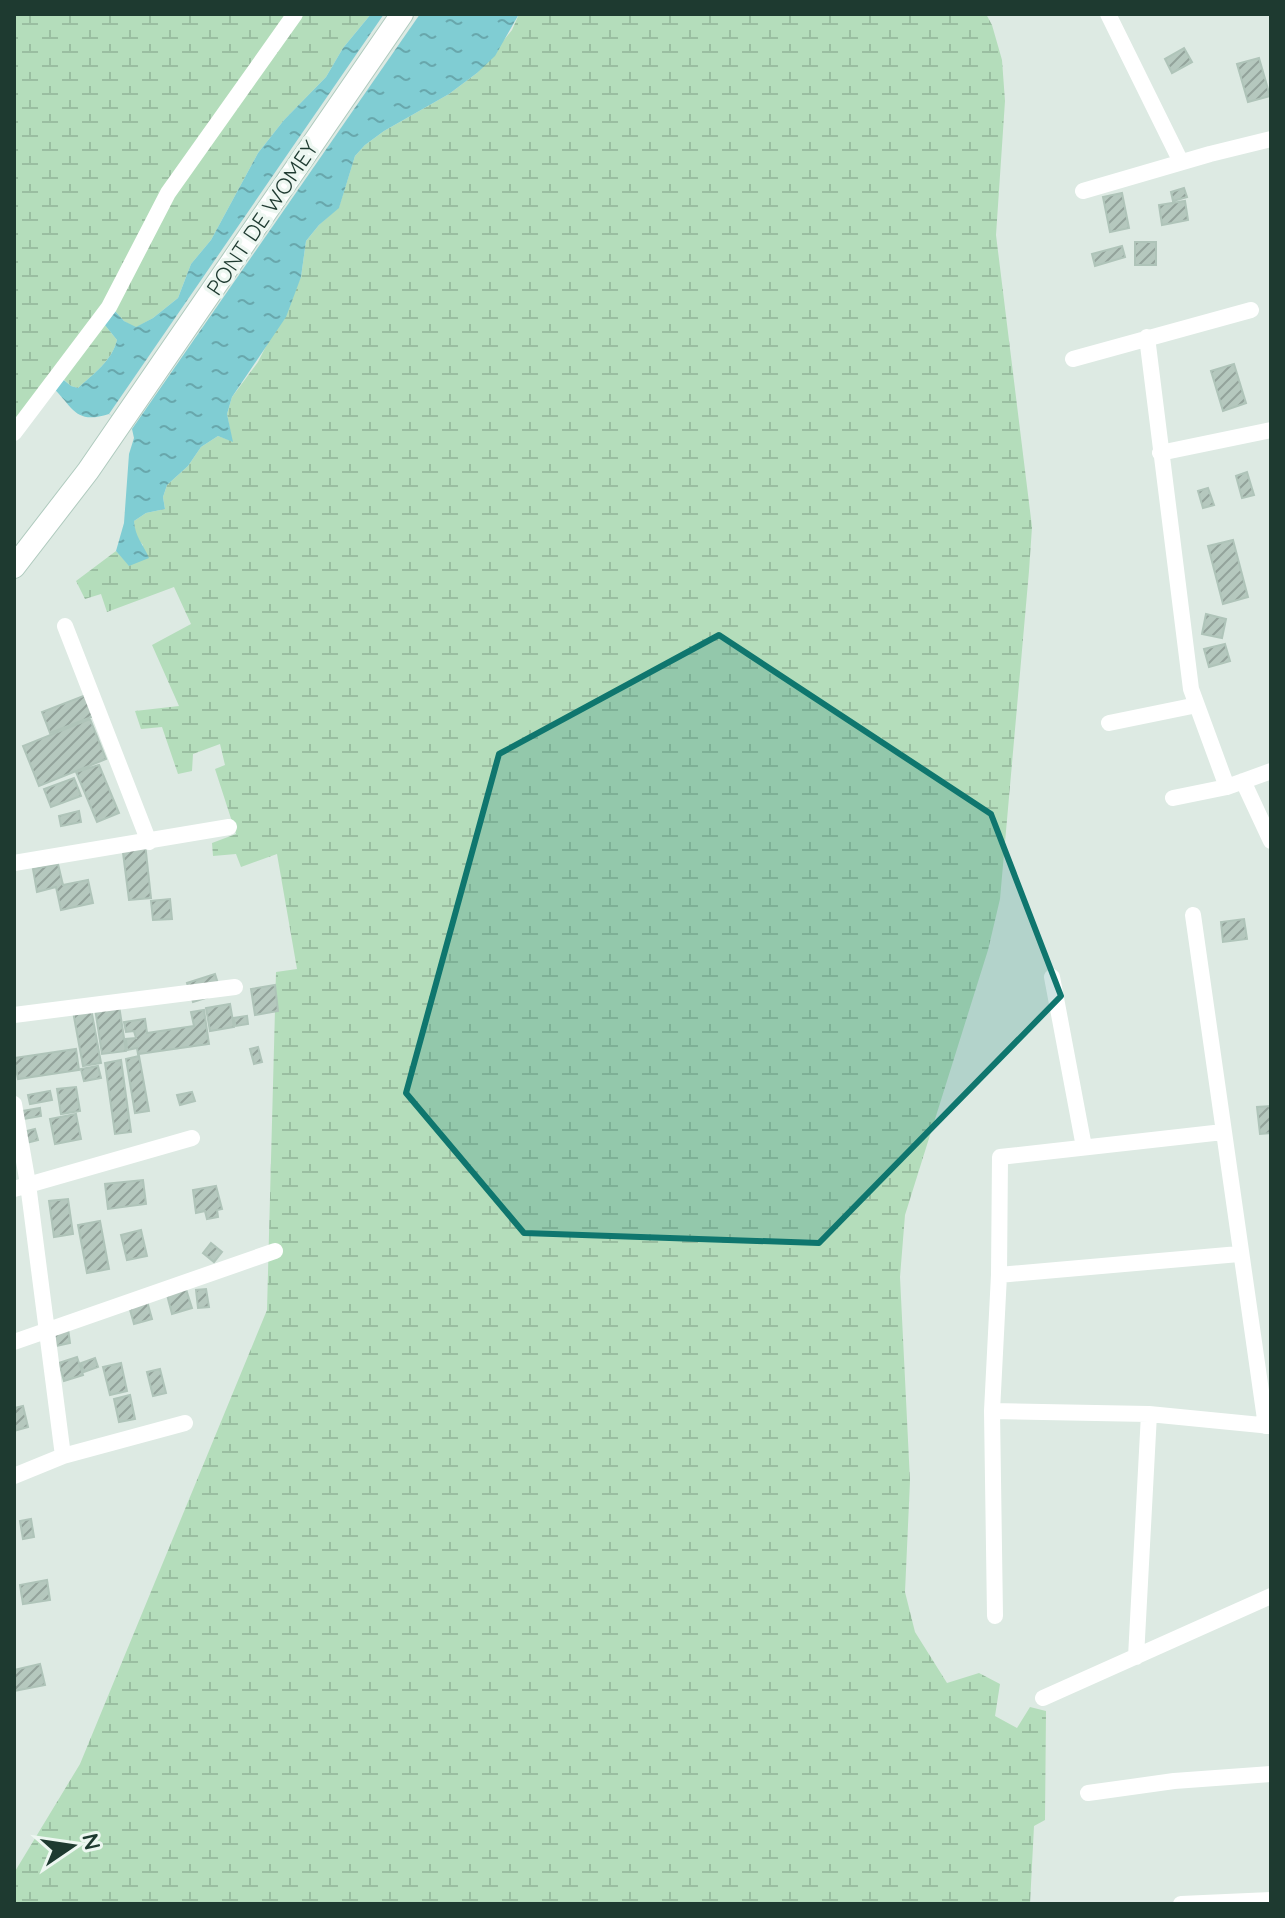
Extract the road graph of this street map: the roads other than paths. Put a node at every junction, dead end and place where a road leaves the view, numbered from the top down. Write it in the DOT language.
graph roads {
  1 [pos="295,14"];
  2 [pos="402,14"];
  3 [pos="1108,14"];
  4 [pos="1271,139"];
  5 [pos="1181,162"];
  6 [pos="1083,191"];
  7 [pos="1251,310"];
  8 [pos="1147,337"];
  9 [pos="1073,359"];
  10 [pos="1271,430"];
  11 [pos="14,433"];
  12 [pos="1160,453"];
  13 [pos="14,567"];
  14 [pos="65,626"];
  15 [pos="1197,705"];
  16 [pos="1109,723"];
  17 [pos="1271,771"];
  18 [pos="1243,781"];
  19 [pos="1227,787"];
  20 [pos="1173,798"];
  21 [pos="229,827"];
  22 [pos="1271,841"];
  23 [pos="149,842"];
  24 [pos="14,863"];
  25 [pos="1193,915"];
  26 [pos="1052,977"];
  27 [pos="235,987"];
  28 [pos="14,1015"];
  29 [pos="14,1104"];
  30 [pos="1223,1132"];
  31 [pos="192,1138"];
  32 [pos="1084,1147"];
  33 [pos="21,1186"];
  34 [pos="275,1251"];
  35 [pos="1239,1254"];
  36 [pos="999,1275"];
  37 [pos="45,1333"];
  38 [pos="14,1342"];
  39 [pos="992,1411"];
  40 [pos="1149,1414"];
  41 [pos="185,1423"];
  42 [pos="1268,1426"];
  43 [pos="63,1456"];
  44 [pos="14,1476"];
  45 [pos="1271,1596"];
  46 [pos="995,1616"];
  47 [pos="1136,1657"];
  48 [pos="1043,1698"];
  49 [pos="1271,1774"];
  50 [pos="1088,1793"];
  51 [pos="1271,1900"];
  52 [pos="1181,1904"];
  1 -- 11 [label="street"];
  2 -- 13 [label="main road, PONT DE WOMEY"];
  3 -- 5 [label="street"];
  4 -- 5 [label="street"];
  5 -- 6 [label="street"];
  7 -- 8 [label="street"];
  8 -- 9 [label="street"];
  8 -- 12 [label="street"];
  10 -- 12 [label="street"];
  12 -- 15 [label="street"];
  14 -- 23 [label="street"];
  15 -- 16 [label="street"];
  15 -- 19 [label="street"];
  17 -- 18 [label="street"];
  18 -- 19 [label="street"];
  18 -- 22 [label="street"];
  19 -- 20 [label="street"];
  21 -- 23 [label="street"];
  23 -- 24 [label="street"];
  25 -- 30 [label="street"];
  26 -- 32 [label="street"];
  27 -- 28 [label="street"];
  29 -- 33 [label="street"];
  30 -- 32 [label="street"];
  30 -- 35 [label="street"];
  31 -- 33 [label="street"];
  32 -- 36 [label="street"];
  33 -- 37 [label="street"];
  34 -- 37 [label="street"];
  35 -- 36 [label="street"];
  35 -- 42 [label="street"];
  36 -- 39 [label="street"];
  37 -- 38 [label="street"];
  37 -- 43 [label="street"];
  39 -- 40 [label="street"];
  39 -- 46 [label="street"];
  40 -- 42 [label="street"];
  40 -- 47 [label="street"];
  41 -- 43 [label="street"];
  43 -- 44 [label="street"];
  45 -- 47 [label="street"];
  47 -- 48 [label="street"];
  49 -- 50 [label="street"];
  51 -- 52 [label="street"];
}
